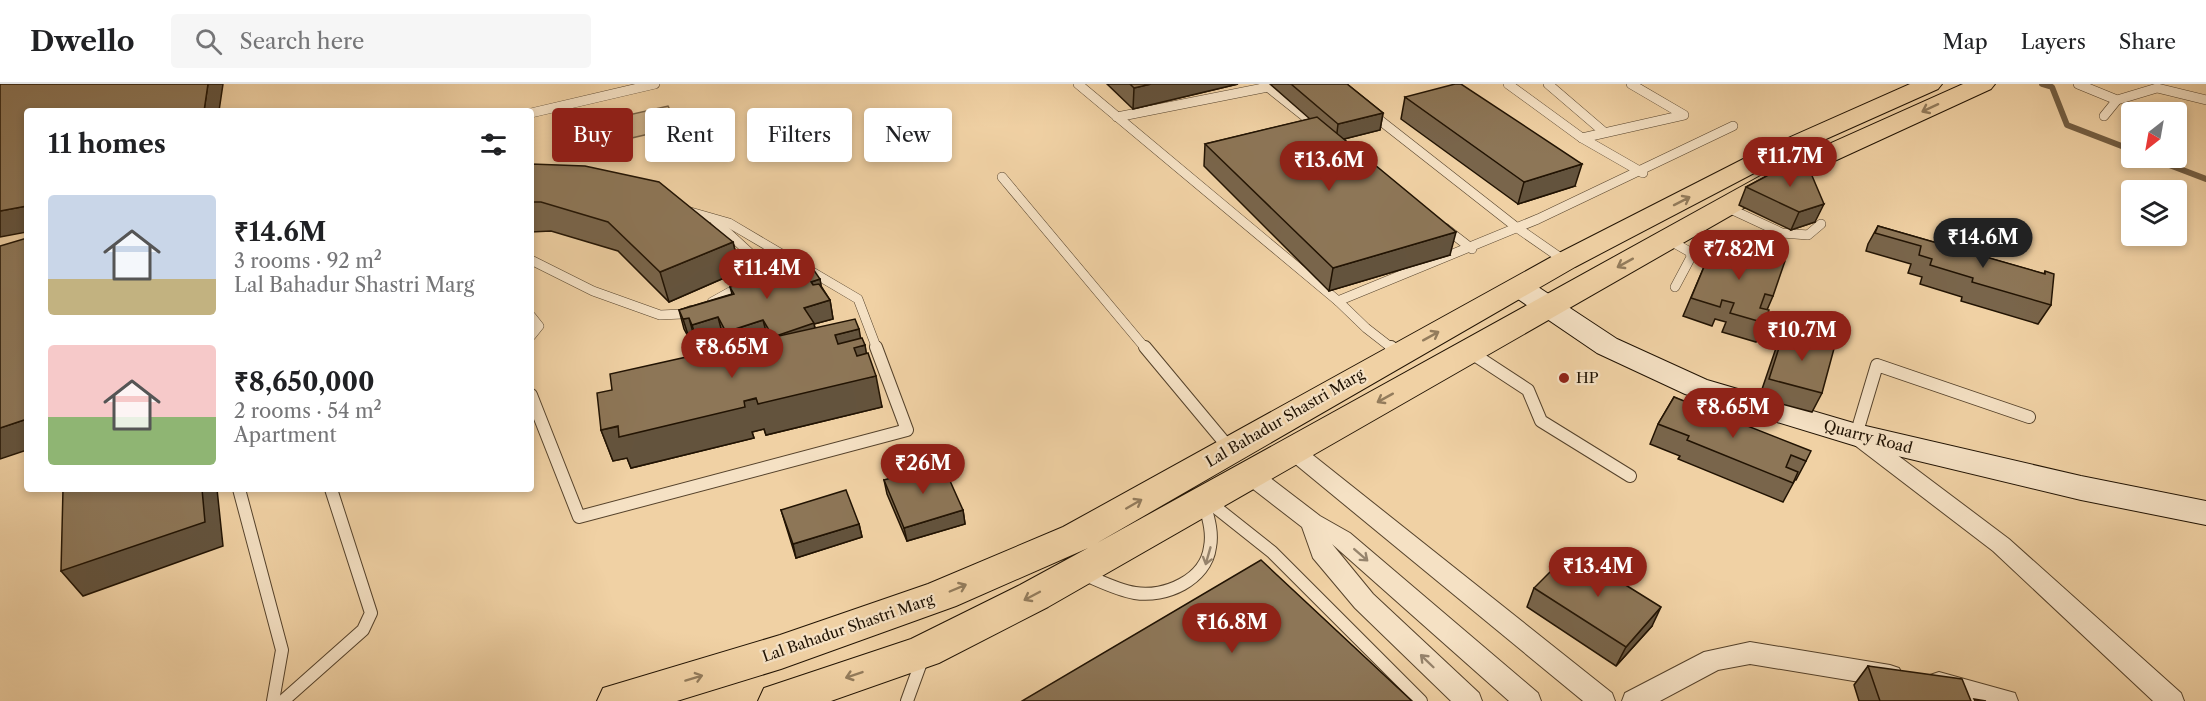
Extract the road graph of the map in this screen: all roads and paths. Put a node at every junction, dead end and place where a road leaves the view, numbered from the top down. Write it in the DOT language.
graph roads {
  1 [pos="655,84"];
  2 [pos="1078,84"];
  3 [pos="1508,84"];
  4 [pos="1548,84"];
  5 [pos="1631,84"];
  6 [pos="1930,84"];
  7 [pos="1983,84"];
  8 [pos="2078,84"];
  9 [pos="1266,86"];
  10 [pos="2116,100"];
  11 [pos="2206,100"];
  12 [pos="1361,105"];
  13 [pos="534,112"];
  14 [pos="2104,116"];
  15 [pos="1117,117"];
  16 [pos="1733,126"];
  17 [pos="1324,131"];
  18 [pos="1604,132"];
  19 [pos="1582,138"];
  20 [pos="1643,172"];
  21 [pos="1002,177"];
  22 [pos="1726,207"];
  23 [pos="680,209"];
  24 [pos="713,219"];
  25 [pos="1435,220"];
  26 [pos="1821,224"];
  27 [pos="1516,227"];
  28 [pos="1667,239"];
  29 [pos="1472,249"];
  30 [pos="1565,261"];
  31 [pos="534,262"];
  32 [pos="1675,286"];
  33 [pos="1532,297"];
  34 [pos="1338,301"];
  35 [pos="534,319"];
  36 [pos="534,332"];
  37 [pos="1469,352"];
  38 [pos="1399,353"];
  39 [pos="534,403"];
  40 [pos="2030,417"];
  41 [pos="1856,435"];
  42 [pos="1291,450"];
  43 [pos="1239,461"];
  44 [pos="1630,476"];
  45 [pos="240,492"];
  46 [pos="332,492"];
  47 [pos="1204,498"];
  48 [pos="2206,513"];
  49 [pos="1312,522"];
  50 [pos="1076,571"];
  51 [pos="925,651"];
  52 [pos="273,701"];
  53 [pos="283,701"];
  54 [pos="618,701"];
  55 [pos="779,701"];
  56 [pos="907,701"];
  57 [pos="1421,701"];
  58 [pos="1469,701"];
  59 [pos="1528,701"];
  60 [pos="1602,701"];
  61 [pos="1635,701"];
  62 [pos="2005,701"];
  63 [pos="2171,701"];
  1 -- 13 [label="lane"];
  2 -- 15 [label="lane"];
  3 -- 19 [label="lane"];
  4 -- 18 [label="lane"];
  5 -- 18 [label="lane"];
  30 -- 6 [label="main road, Lal Bahadur Shastri Marg, one-way"];
  7 -- 22 [label="main road, Lal Bahadur Shastri Marg, one-way"];
  8 -- 10 [label="lane"];
  9 -- 15 [label="lane"];
  9 -- 17 [label="lane"];
  10 -- 11 [label="lane"];
  10 -- 14 [label="lane"];
  12 -- 27 [label="lane"];
  15 -- 34 [label="lane"];
  16 -- 20 [label="lane"];
  18 -- 19 [label="lane"];
  19 -- 20 [label="lane"];
  20 -- 27 [label="lane"];
  21 -- 43 [label="lane"];
  22 -- 26 [label="lane"];
  22 -- 28 [label="main road, Lal Bahadur Shastri Marg"];
  23 -- 24 [label="lane"];
  24 -- 31 [label="lane"];
  24 -- 39 [label="lane"];
  25 -- 29 [label="lane"];
  27 -- 29 [label="lane"];
  27 -- 30 [label="lane"];
  28 -- 32 [label="lane"];
  28 -- 33 [label="main road, Lal Bahadur Shastri Marg, one-way"];
  29 -- 34 [label="lane"];
  30 -- 33 [label="main road, Lal Bahadur Shastri Marg"];
  33 -- 37 [label="main road, Lal Bahadur Shastri Marg"];
  38 -- 33 [label="main road, Lal Bahadur Shastri Marg, one-way"];
  33 -- 41 [label="main road, Quarry Road"];
  34 -- 38 [label="lane"];
  35 -- 36 [label="lane"];
  37 -- 42 [label="main road, Lal Bahadur Shastri Marg, one-way"];
  37 -- 44 [label="lane"];
  38 -- 43 [label="main road, Lal Bahadur Shastri Marg"];
  40 -- 41 [label="lane"];
  41 -- 48 [label="main road, Quarry Road"];
  41 -- 63 [label="street"];
  42 -- 43 [label="main road, Lal Bahadur Shastri Marg"];
  42 -- 60 [label="street"];
  43 -- 47 [label="main road, Lal Bahadur Shastri Marg"];
  43 -- 49 [label="street"];
  54 -- 43 [label="main road, Lal Bahadur Shastri Marg, one-way"];
  45 -- 52 [label="lane"];
  46 -- 53 [label="lane"];
  47 -- 50 [label="main road, Lal Bahadur Shastri Marg"];
  47 -- 50 [label="lane, one-way"];
  47 -- 57 [label="lane"];
  58 -- 49 [label="street, one-way"];
  49 -- 59 [label="street, one-way"];
  50 -- 51 [label="main road, Lal Bahadur Shastri Marg, one-way"];
  51 -- 55 [label="main road, Lal Bahadur Shastri Marg, one-way"];
  51 -- 56 [label="lane"];
  61 -- 62 [label="street"];
}
